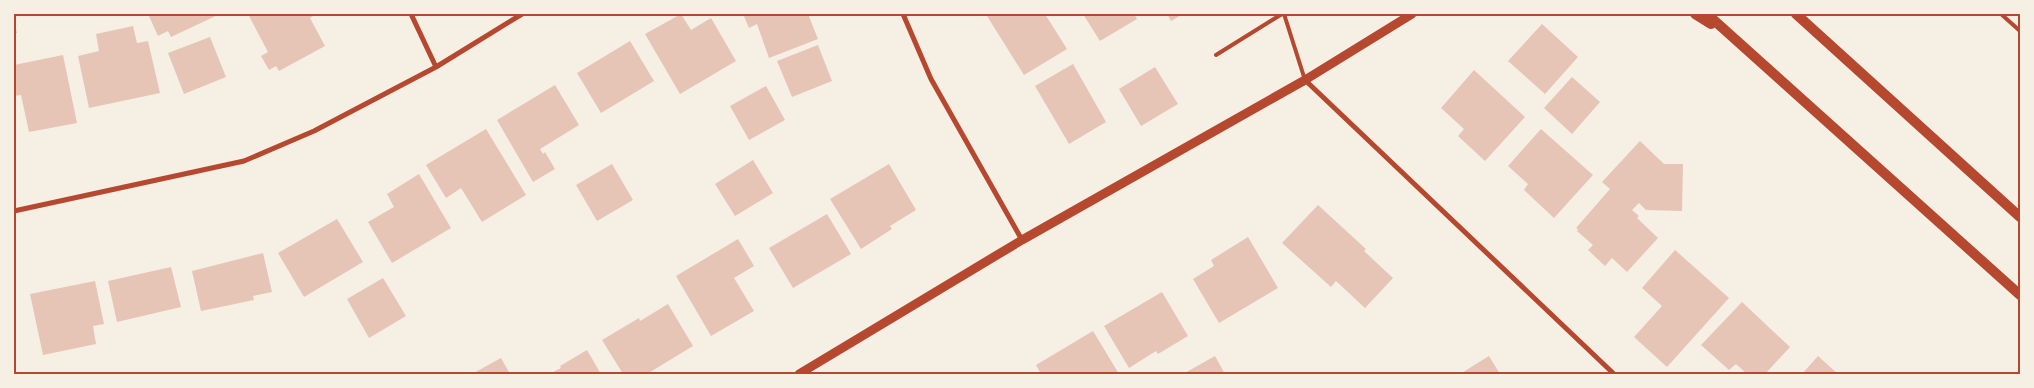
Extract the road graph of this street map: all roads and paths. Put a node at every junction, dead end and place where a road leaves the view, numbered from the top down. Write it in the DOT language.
graph roads {
  1 [pos="411,14"];
  2 [pos="522,14"];
  3 [pos="903,14"];
  4 [pos="1282,14"];
  5 [pos="1412,14"];
  6 [pos="1695,14"];
  7 [pos="1707,14"];
  8 [pos="1796,14"];
  9 [pos="2001,14"];
  10 [pos="2020,31"];
  11 [pos="1733,38"];
  12 [pos="1216,56"];
  13 [pos="436,67"];
  14 [pos="1305,80"];
  15 [pos="14,211"];
  16 [pos="2020,217"];
  17 [pos="1022,240"];
  18 [pos="2020,295"];
  19 [pos="799,374"];
  20 [pos="1614,374"];
  1 -- 13 [label="street"];
  2 -- 13 [label="street"];
  3 -- 17 [label="street"];
  4 -- 12 [label="lane"];
  4 -- 14 [label="lane"];
  5 -- 14 [label="street"];
  6 -- 11 [label="main road"];
  7 -- 11 [label="main road"];
  8 -- 16 [label="main road"];
  9 -- 10 [label="lane"];
  11 -- 18 [label="main road"];
  13 -- 15 [label="street"];
  14 -- 17 [label="street"];
  14 -- 20 [label="street"];
  17 -- 19 [label="street"];
}
